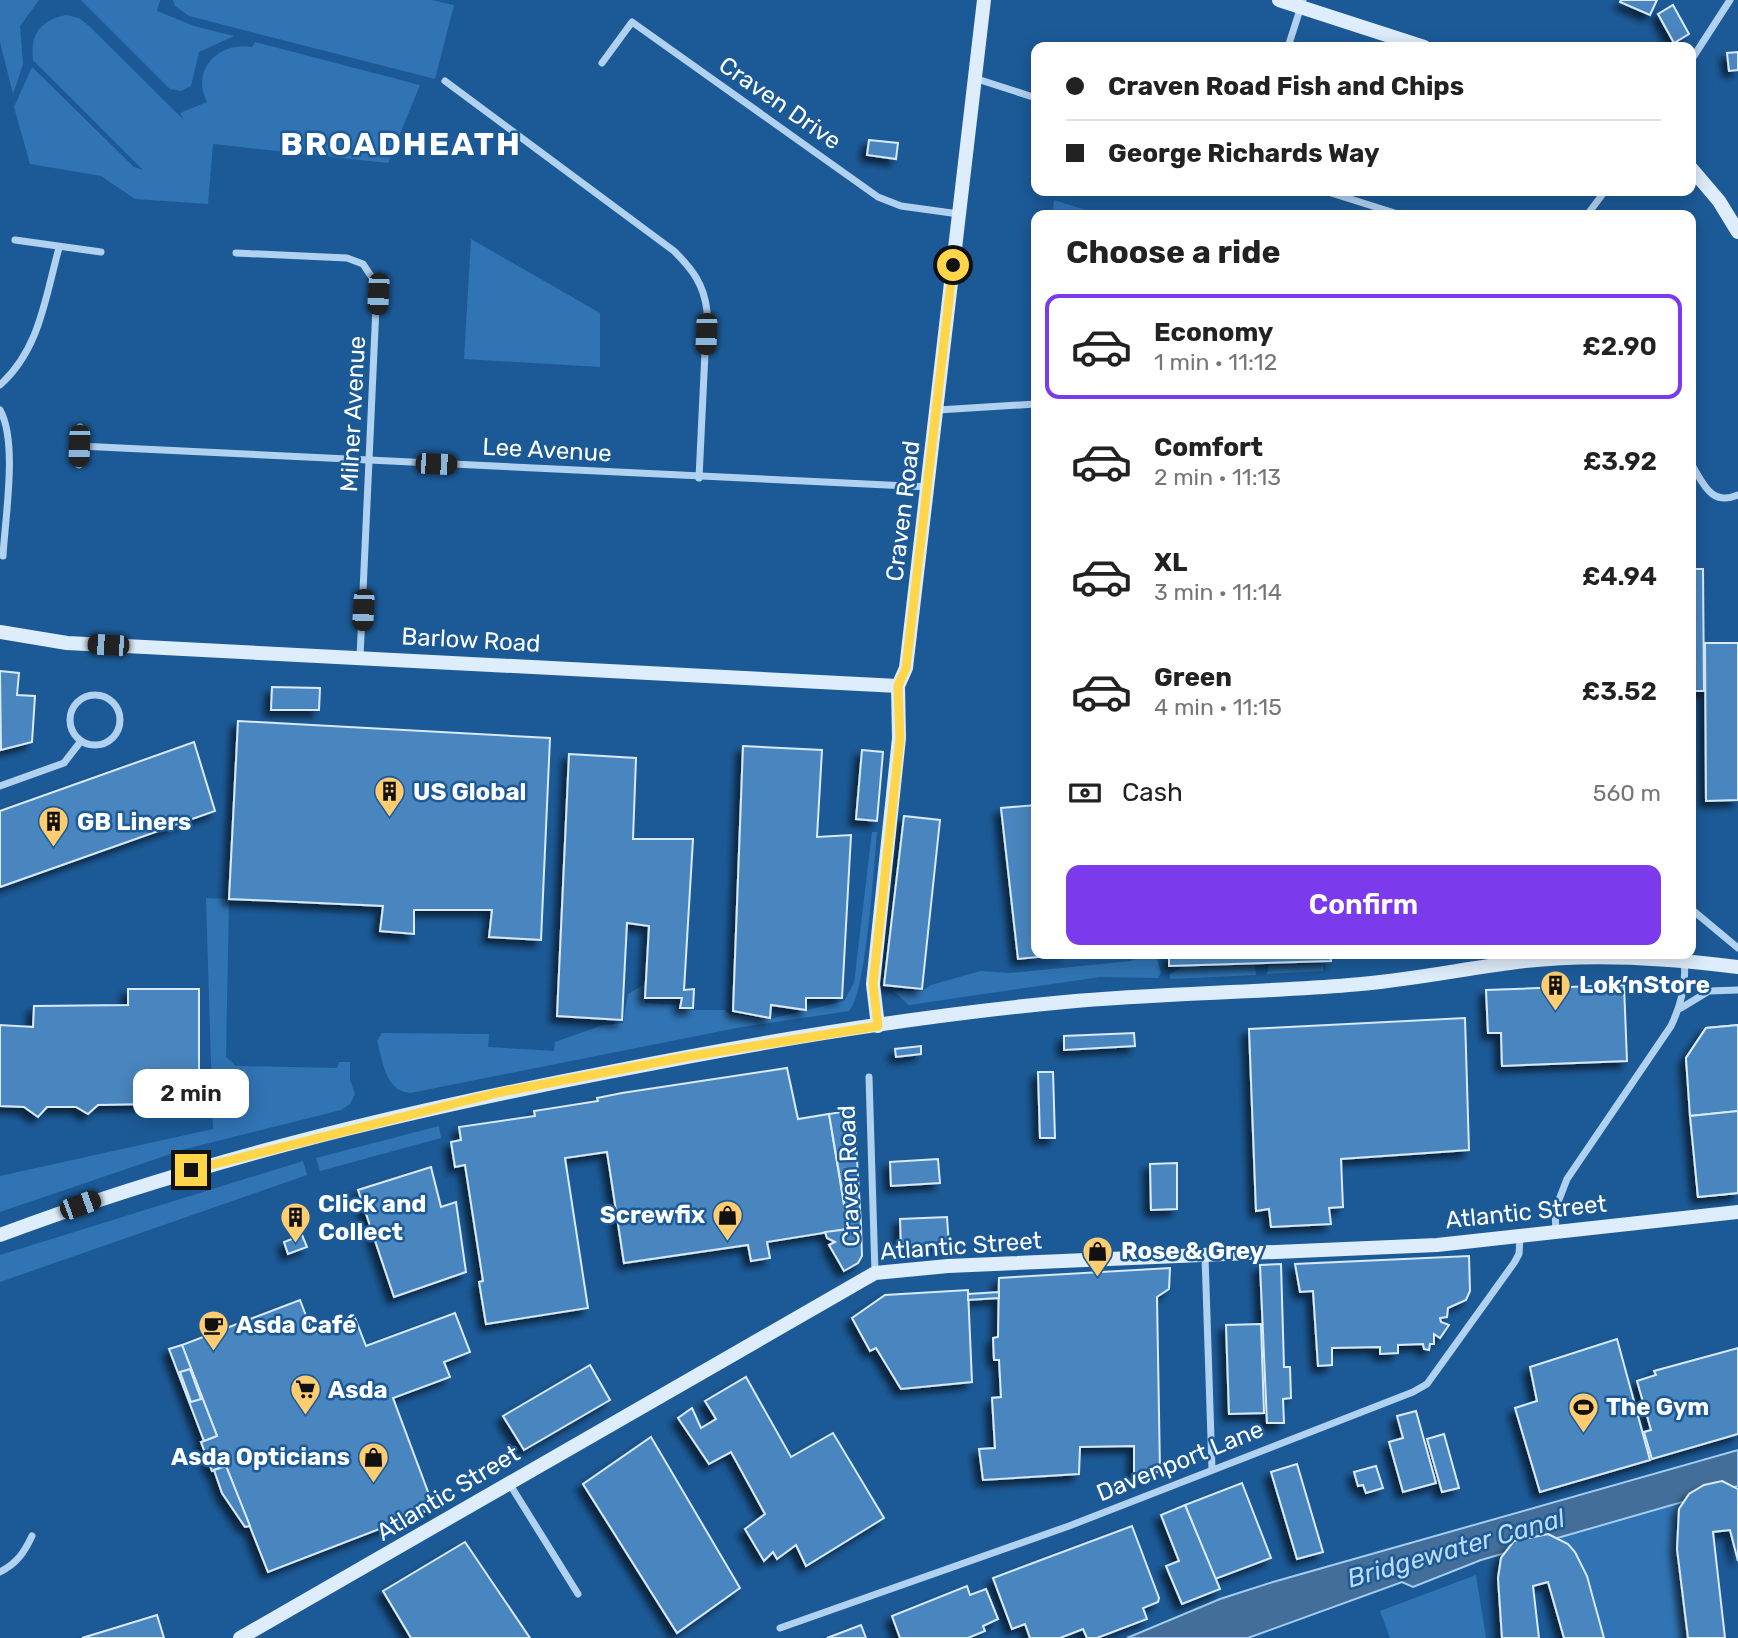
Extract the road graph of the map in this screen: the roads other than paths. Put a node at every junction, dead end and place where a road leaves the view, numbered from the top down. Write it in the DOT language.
graph roads {
  1 [pos="984,0"];
  2 [pos="1279,0"];
  3 [pos="1730,0"];
  4 [pos="1301,4"];
  5 [pos="1290,42"];
  6 [pos="1410,42"];
  7 [pos="1696,53"];
  8 [pos="602,63"];
  9 [pos="974,78"];
  10 [pos="445,81"];
  11 [pos="1031,96"];
  12 [pos="1696,174"];
  13 [pos="1341,196"];
  14 [pos="1385,210"];
  15 [pos="959,214"];
  16 [pos="1738,232"];
  17 [pos="15,240"];
  18 [pos="59,248"];
  19 [pos="101,252"];
  20 [pos="236,253"];
  21 [pos="0,385"];
  22 [pos="1031,404"];
  23 [pos="0,410"];
  24 [pos="938,410"];
  25 [pos="80,427"];
  26 [pos="79,446"];
  27 [pos="370,461"];
  28 [pos="79,465"];
  29 [pos="1696,472"];
  30 [pos="699,478"];
  31 [pos="930,487"];
  32 [pos="1734,496"];
  33 [pos="3,555"];
  34 [pos="0,632"];
  35 [pos="360,657"];
  36 [pos="898,686"];
  37 [pos="81,741"];
  38 [pos="0,786"];
  39 [pos="1696,913"];
  40 [pos="1738,947"];
  41 [pos="1534,959"];
  42 [pos="1578,959"];
  43 [pos="1684,959"];
  44 [pos="1695,959"];
  45 [pos="1529,961"];
  46 [pos="1738,967"];
  47 [pos="1738,990"];
  48 [pos="1678,1011"];
  49 [pos="878,1026"];
  50 [pos="869,1077"];
  51 [pos="1738,1212"];
  52 [pos="1556,1233"];
  53 [pos="0,1235"];
  54 [pos="1520,1237"];
  55 [pos="1205,1256"];
  56 [pos="875,1273"];
  57 [pos="1212,1469"];
  58 [pos="509,1483"];
  59 [pos="32,1536"];
  60 [pos="0,1572"];
  61 [pos="578,1594"];
  62 [pos="780,1629"];
  63 [pos="240,1638"];
  1 -- 9 [label="street, Craven Road"];
  2 -- 4 [label="street"];
  3 -- 7 [label="street"];
  4 -- 5 [label="street"];
  4 -- 6 [label="street"];
  8 -- 15 [label="street, Craven Drive"];
  9 -- 11 [label="street"];
  9 -- 15 [label="street, Craven Road"];
  10 -- 30 [label="street"];
  12 -- 16 [label="street"];
  13 -- 14 [label="street"];
  15 -- 24 [label="street, Craven Road"];
  17 -- 18 [label="street"];
  18 -- 19 [label="street"];
  18 -- 21 [label="street"];
  20 -- 27 [label="street, Milner Avenue"];
  22 -- 24 [label="street"];
  23 -- 33 [label="street"];
  24 -- 31 [label="street, Craven Road"];
  25 -- 26 [label="street"];
  26 -- 27 [label="street, Lee Avenue"];
  26 -- 28 [label="street"];
  27 -- 30 [label="street, Lee Avenue"];
  27 -- 35 [label="street, Milner Avenue"];
  29 -- 32 [label="street"];
  30 -- 31 [label="street, Lee Avenue"];
  31 -- 36 [label="street, Craven Road"];
  34 -- 35 [label="street, Barlow Road"];
  35 -- 36 [label="street, Barlow Road"];
  36 -- 49 [label="street, Craven Road"];
  37 -- 37 [label="street"];
  37 -- 38 [label="street"];
  39 -- 40 [label="street"];
  41 -- 45 [label="street"];
  42 -- 45 [label="street"];
  43 -- 48 [label="street"];
  44 -- 46 [label="street"];
  45 -- 49 [label="street"];
  47 -- 48 [label="street"];
  48 -- 52 [label="street"];
  49 -- 53 [label="street"];
  50 -- 56 [label="street, Craven Road"];
  51 -- 52 [label="street, Atlantic Street"];
  52 -- 54 [label="street, Atlantic Street"];
  54 -- 55 [label="street, Atlantic Street"];
  54 -- 57 [label="street, Davenport Lane"];
  55 -- 56 [label="street, Atlantic Street"];
  55 -- 57 [label="street"];
  56 -- 58 [label="street, Atlantic Street"];
  57 -- 62 [label="street, Davenport Lane"];
  58 -- 61 [label="street"];
  58 -- 63 [label="street, Atlantic Street"];
  59 -- 60 [label="street"];
}
